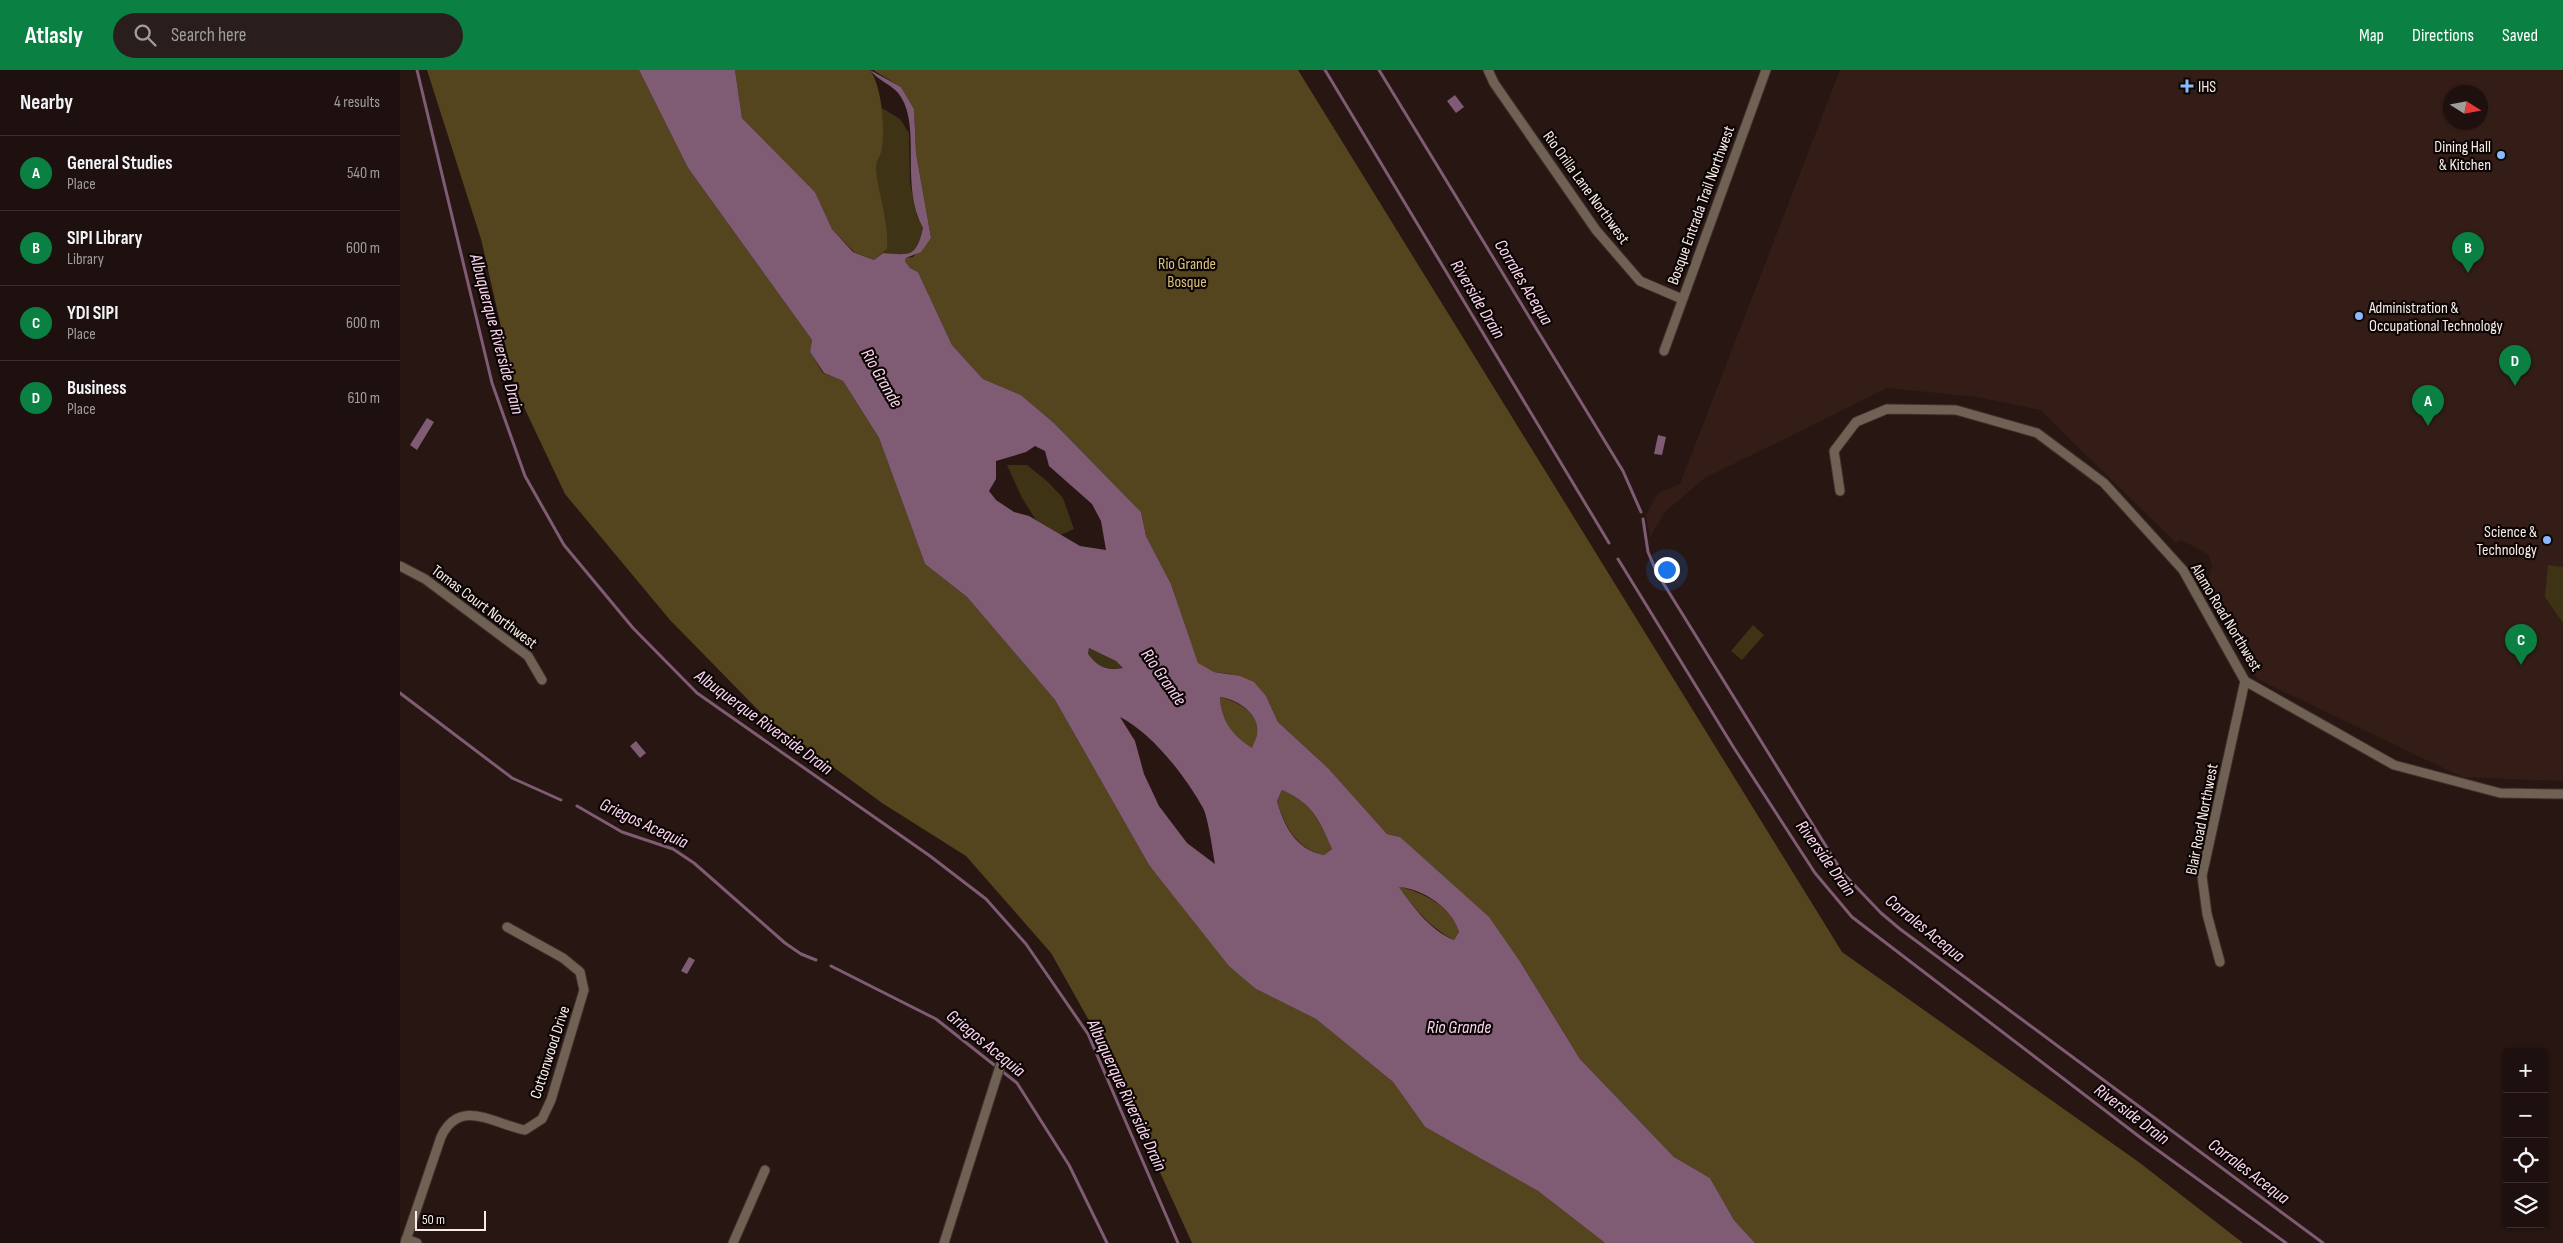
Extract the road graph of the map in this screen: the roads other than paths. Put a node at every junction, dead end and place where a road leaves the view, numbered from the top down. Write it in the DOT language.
graph roads {
  1 [pos="1488,70"];
  2 [pos="1766,70"];
  3 [pos="1682,299"];
  4 [pos="1664,352"];
  5 [pos="1840,491"];
  6 [pos="400,566"];
  7 [pos="542,680"];
  8 [pos="2245,681"];
  9 [pos="2563,794"];
  10 [pos="507,927"];
  11 [pos="2220,962"];
  12 [pos="1002,1062"];
  13 [pos="765,1170"];
  14 [pos="405,1241"];
  15 [pos="417,1243"];
  16 [pos="733,1243"];
  17 [pos="944,1243"];
  1 -- 3 [label="street, Rio Orilla Lane Northwest"];
  2 -- 3 [label="street, Bosque Entrada Trail Northwest"];
  3 -- 4 [label="street, Bosque Entrada Trail Northwest"];
  5 -- 8 [label="street, Alamo Road Northwest"];
  6 -- 7 [label="street, Tomas Court Northwest"];
  8 -- 9 [label="street, Alamo Road Northwest"];
  8 -- 11 [label="street, Blair Road Northwest"];
  10 -- 14 [label="street, Cottonwood Drive"];
  12 -- 17 [label="street"];
  13 -- 16 [label="street"];
  14 -- 15 [label="street"];
}
